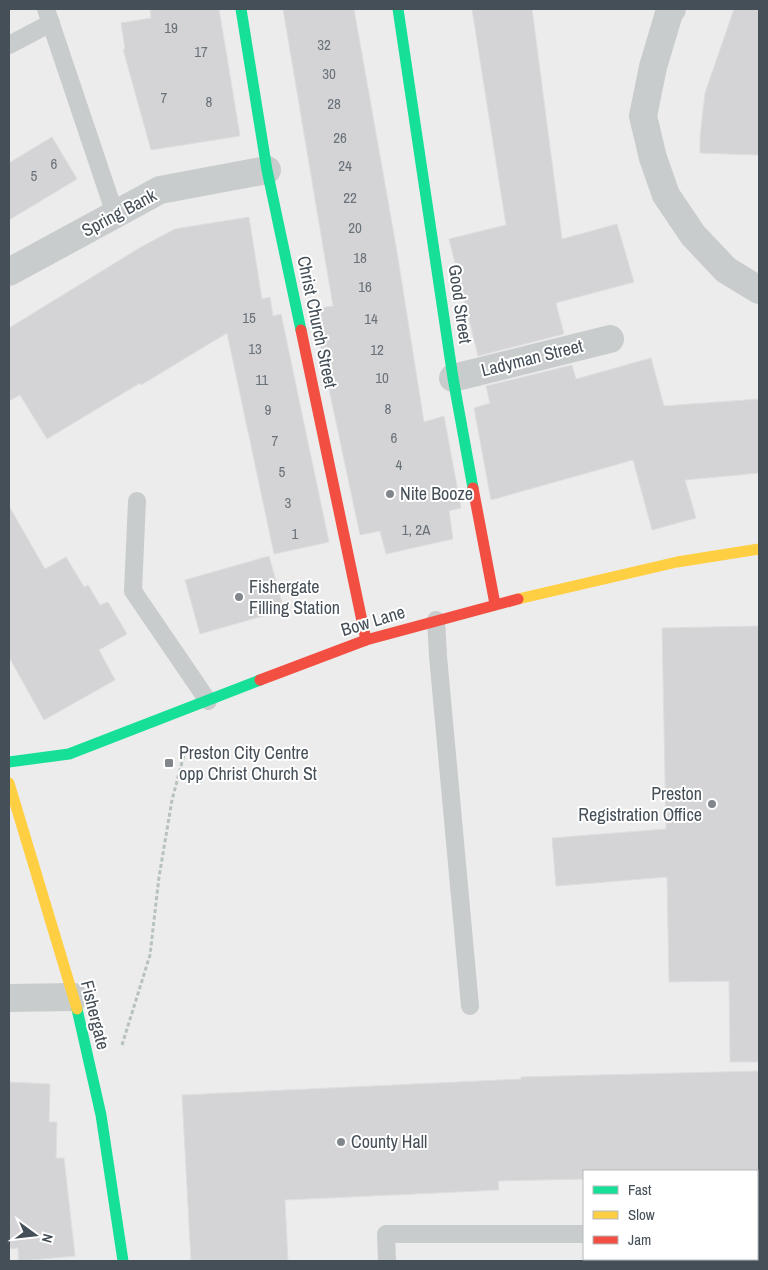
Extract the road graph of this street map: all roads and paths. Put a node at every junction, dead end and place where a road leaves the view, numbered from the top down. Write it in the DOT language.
graph roads {
  1 [pos="241,9"];
  2 [pos="398,9"];
  3 [pos="672,9"];
  4 [pos="48,16"];
  5 [pos="9,44"];
  6 [pos="267,170"];
  7 [pos="115,214"];
  8 [pos="9,272"];
  9 [pos="759,290"];
  10 [pos="610,338"];
  11 [pos="454,378"];
  12 [pos="137,501"];
  13 [pos="759,550"];
  14 [pos="494,604"];
  15 [pos="436,620"];
  16 [pos="366,640"];
  17 [pos="202,703"];
  18 [pos="9,762"];
  19 [pos="9,783"];
  20 [pos="74,997"];
  21 [pos="9,998"];
  22 [pos="470,1006"];
  23 [pos="121,1049"];
  24 [pos="583,1234"];
  25 [pos="123,1261"];
  26 [pos="387,1261"];
  1 -- 6 [label="street, Christ Church Street"];
  2 -- 11 [label="street, Good Street"];
  3 -- 9 [label="street"];
  4 -- 5 [label="lane"];
  4 -- 7 [label="lane"];
  6 -- 7 [label="street, Spring Bank"];
  6 -- 16 [label="street, Christ Church Street"];
  7 -- 8 [label="street, Spring Bank"];
  10 -- 11 [label="street, Ladyman Street"];
  11 -- 14 [label="street, Good Street"];
  12 -- 17 [label="lane"];
  13 -- 14 [label="street, Bow Lane"];
  14 -- 15 [label="street, Bow Lane"];
  15 -- 16 [label="street, Bow Lane"];
  15 -- 22 [label="lane"];
  16 -- 17 [label="street, Bow Lane"];
  17 -- 18 [label="street, Bow Lane"];
  17 -- 23 [label="path"];
  19 -- 20 [label="street, Fishergate"];
  20 -- 21 [label="street"];
  20 -- 25 [label="street, Fishergate"];
  24 -- 26 [label="lane"];
}
